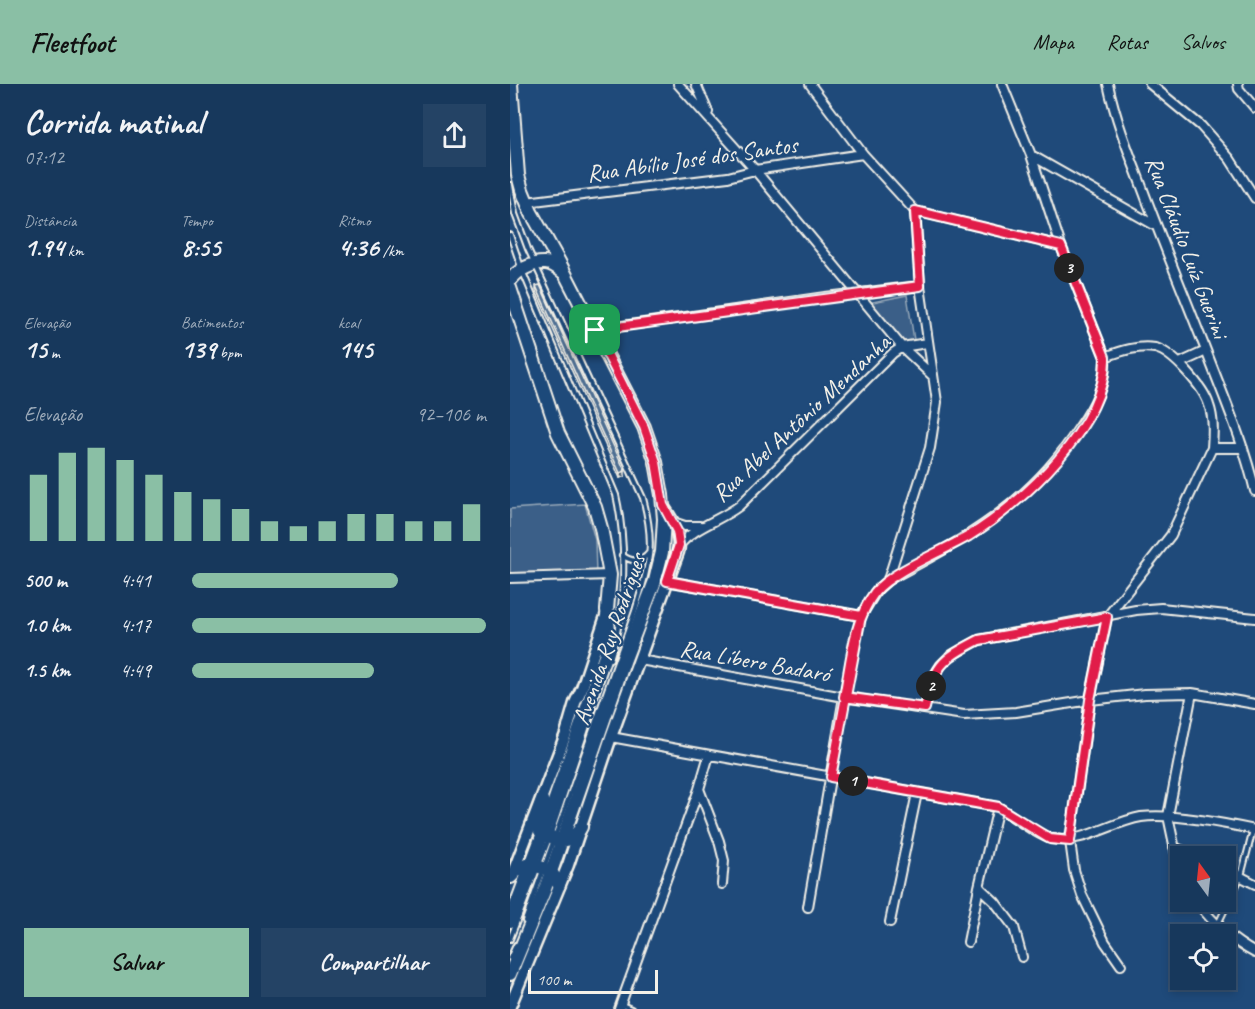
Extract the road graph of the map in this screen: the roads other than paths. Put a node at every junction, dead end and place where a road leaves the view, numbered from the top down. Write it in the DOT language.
graph roads {
  1 [pos="511,84"];
  2 [pos="678,84"];
  3 [pos="696,84"];
  4 [pos="810,84"];
  5 [pos="1002,84"];
  6 [pos="1108,84"];
  7 [pos="1150,84"];
  8 [pos="1238,84"];
  9 [pos="1255,108"];
  10 [pos="713,121"];
  11 [pos="863,153"];
  12 [pos="513,154"];
  13 [pos="1031,155"];
  14 [pos="755,170"];
  15 [pos="510,185"];
  16 [pos="1255,198"];
  17 [pos="526,202"];
  18 [pos="915,211"];
  19 [pos="1156,226"];
  20 [pos="510,235"];
  21 [pos="1061,246"];
  22 [pos="535,265"];
  23 [pos="522,270"];
  24 [pos="566,275"];
  25 [pos="510,281"];
  26 [pos="920,286"];
  27 [pos="510,288"];
  28 [pos="859,293"];
  29 [pos="595,330"];
  30 [pos="927,343"];
  31 [pos="902,347"];
  32 [pos="1206,351"];
  33 [pos="1105,357"];
  34 [pos="1180,363"];
  35 [pos="933,376"];
  36 [pos="1224,395"];
  37 [pos="1208,402"];
  38 [pos="1212,448"];
  39 [pos="1243,448"];
  40 [pos="1255,491"];
  41 [pos="663,505"];
  42 [pos="673,522"];
  43 [pos="702,526"];
  44 [pos="679,545"];
  45 [pos="651,551"];
  46 [pos="621,555"];
  47 [pos="610,575"];
  48 [pos="510,578"];
  49 [pos="888,579"];
  50 [pos="667,581"];
  51 [pos="607,610"];
  52 [pos="861,616"];
  53 [pos="1107,617"];
  54 [pos="1255,618"];
  55 [pos="640,660"];
  56 [pos="1192,693"];
  57 [pos="844,697"];
  58 [pos="1090,700"];
  59 [pos="1255,704"];
  60 [pos="925,708"];
  61 [pos="611,737"];
  62 [pos="709,755"];
  63 [pos="831,777"];
  64 [pos="699,789"];
  65 [pos="917,793"];
  66 [pos="542,800"];
  67 [pos="998,807"];
  68 [pos="1168,816"];
  69 [pos="581,827"];
  70 [pos="1254,829"];
  71 [pos="552,837"];
  72 [pos="1070,841"];
  73 [pos="1174,846"];
  74 [pos="541,868"];
  75 [pos="1236,874"];
  76 [pos="1241,876"];
  77 [pos="511,879"];
  78 [pos="722,884"];
  79 [pos="1255,884"];
  80 [pos="559,885"];
  81 [pos="979,887"];
  82 [pos="808,908"];
  83 [pos="1205,912"];
  84 [pos="510,921"];
  85 [pos="890,922"];
  86 [pos="1215,924"];
  87 [pos="1218,924"];
  88 [pos="510,939"];
  89 [pos="1236,941"];
  90 [pos="968,942"];
  91 [pos="1255,953"];
  92 [pos="1022,957"];
  93 [pos="510,958"];
  94 [pos="1121,965"];
  95 [pos="510,974"];
  96 [pos="510,1006"];
  97 [pos="620,1007"];
  98 [pos="632,1009"];
  1 -- 12 [label="main road, Avenida Ruy Rodrigues"];
  2 -- 10 [label="street"];
  3 -- 10 [label="street"];
  4 -- 11 [label="street"];
  5 -- 13 [label="street"];
  6 -- 19 [label="street, Rua Cláudio Luíz Guerini"];
  7 -- 16 [label="street"];
  8 -- 9 [label="street"];
  10 -- 14 [label="street"];
  11 -- 14 [label="street, Rua Abílio José dos Santos"];
  11 -- 18 [label="street"];
  12 -- 17 [label="main road, Avenida Ruy Rodrigues"];
  13 -- 19 [label="street"];
  13 -- 21 [label="street"];
  14 -- 17 [label="street, Rua Abílio José dos Santos"];
  14 -- 28 [label="street"];
  15 -- 22 [label="lane"];
  17 -- 24 [label="main road, Avenida Ruy Rodrigues"];
  18 -- 21 [label="street"];
  18 -- 26 [label="street"];
  19 -- 32 [label="street, Rua Cláudio Luíz Guerini"];
  20 -- 23 [label="lane"];
  21 -- 33 [label="street"];
  22 -- 23 [label="main road"];
  22 -- 24 [label="main road"];
  22 -- 45 [label="lane"];
  23 -- 25 [label="main road"];
  23 -- 46 [label="lane"];
  24 -- 29 [label="main road, Avenida Ruy Rodrigues"];
  26 -- 28 [label="street"];
  26 -- 30 [label="street"];
  27 -- 47 [label="main road, Avenida Ruy Rodrigues"];
  28 -- 29 [label="street"];
  28 -- 31 [label="street"];
  29 -- 41 [label="main road, Avenida Ruy Rodrigues"];
  30 -- 31 [label="street, Rua Abel Antônio Mendanha"];
  30 -- 35 [label="street"];
  31 -- 35 [label="street"];
  31 -- 43 [label="street, Rua Abel Antônio Mendanha"];
  32 -- 34 [label="street"];
  32 -- 36 [label="street, Rua Cláudio Luíz Guerini"];
  33 -- 34 [label="street"];
  33 -- 49 [label="street"];
  34 -- 37 [label="street"];
  35 -- 49 [label="street"];
  36 -- 37 [label="street"];
  36 -- 39 [label="street, Rua Cláudio Luíz Guerini"];
  37 -- 38 [label="street"];
  38 -- 39 [label="street"];
  38 -- 53 [label="street"];
  39 -- 40 [label="street, Rua Cláudio Luíz Guerini"];
  41 -- 42 [label="street"];
  41 -- 71 [label="main road, Avenida Ruy Rodrigues"];
  42 -- 43 [label="street, Rua Abel Antônio Mendanha"];
  42 -- 44 [label="street"];
  43 -- 44 [label="street, Rua Abel Antônio Mendanha"];
  44 -- 50 [label="street"];
  45 -- 46 [label="lane"];
  45 -- 71 [label="lane"];
  46 -- 71 [label="lane"];
  47 -- 48 [label="street"];
  47 -- 51 [label="main road, Avenida Ruy Rodrigues"];
  49 -- 52 [label="street"];
  50 -- 52 [label="street"];
  50 -- 55 [label="street"];
  51 -- 66 [label="street"];
  51 -- 71 [label="main road, Avenida Ruy Rodrigues"];
  52 -- 57 [label="street"];
  53 -- 54 [label="street"];
  53 -- 58 [label="street"];
  53 -- 60 [label="street"];
  55 -- 57 [label="street, Rua Líbero Badaró"];
  55 -- 61 [label="street"];
  56 -- 58 [label="street, Rua Líbero Badaró"];
  56 -- 59 [label="street, Rua Líbero Badaró"];
  56 -- 68 [label="street"];
  57 -- 60 [label="street, Rua Líbero Badaró"];
  57 -- 63 [label="street"];
  58 -- 60 [label="street, Rua Líbero Badaró"];
  58 -- 72 [label="street"];
  61 -- 62 [label="street"];
  61 -- 69 [label="street"];
  62 -- 63 [label="street"];
  62 -- 64 [label="street"];
  63 -- 65 [label="street"];
  63 -- 82 [label="street"];
  64 -- 78 [label="street"];
  64 -- 97 [label="street"];
  65 -- 67 [label="street"];
  65 -- 85 [label="street"];
  66 -- 71 [label="main road"];
  66 -- 77 [label="street"];
  67 -- 72 [label="street"];
  67 -- 81 [label="street"];
  68 -- 70 [label="street"];
  68 -- 72 [label="street"];
  68 -- 73 [label="street"];
  69 -- 71 [label="main road"];
  69 -- 80 [label="street"];
  70 -- 76 [label="lane"];
  71 -- 74 [label="main road, Avenida Ruy Rodrigues"];
  71 -- 74 [label="main road, Avenida Ruy Rodrigues"];
  72 -- 94 [label="street"];
  74 -- 77 [label="main road"];
  74 -- 80 [label="main road"];
  74 -- 84 [label="main road, Avenida Ruy Rodrigues"];
  74 -- 88 [label="lane"];
  74 -- 93 [label="lane"];
  74 -- 95 [label="main road, Avenida Ruy Rodrigues"];
  75 -- 76 [label="street"];
  76 -- 79 [label="street"];
  76 -- 87 [label="lane"];
  80 -- 96 [label="street"];
  81 -- 90 [label="street"];
  81 -- 92 [label="street"];
  83 -- 86 [label="street"];
  89 -- 91 [label="street"];
  97 -- 98 [label="lane"];
}
